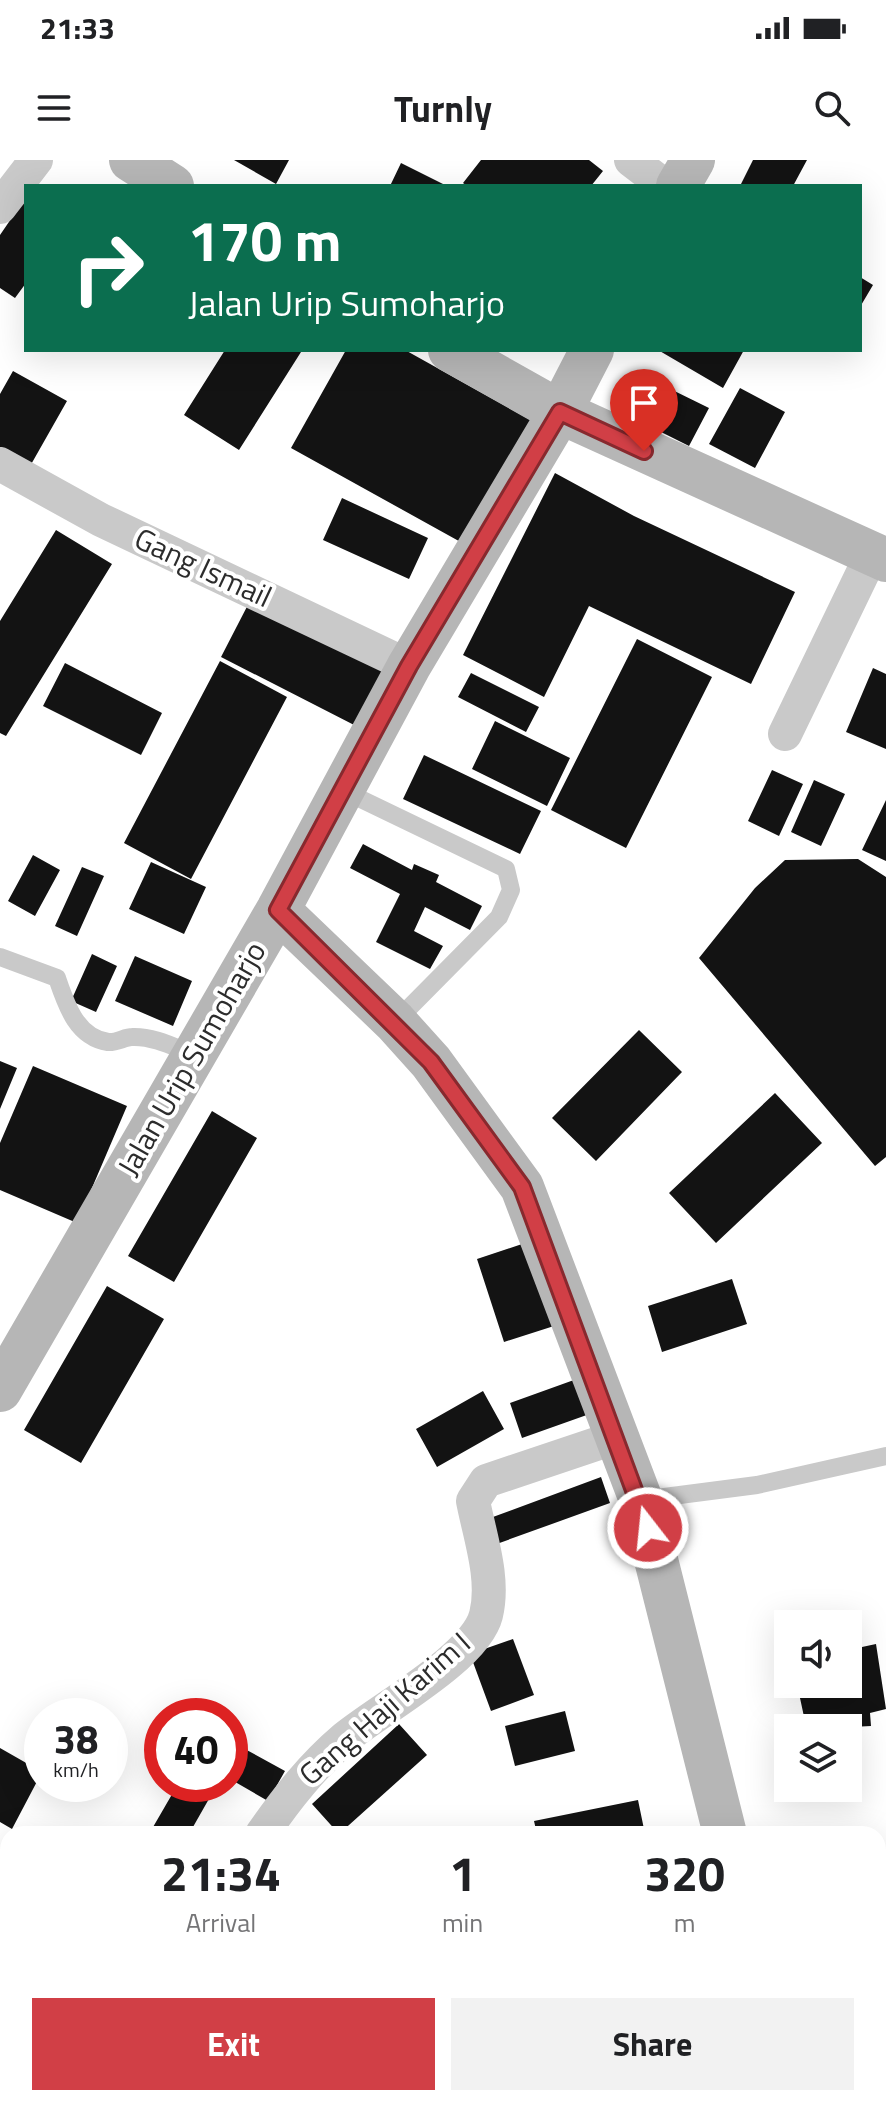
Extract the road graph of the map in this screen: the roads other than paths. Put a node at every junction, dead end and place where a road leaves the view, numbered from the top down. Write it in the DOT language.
graph roads {
  1 [pos="36,160"];
  2 [pos="131,160"];
  3 [pos="631,160"];
  4 [pos="693,160"];
  5 [pos="169,184"];
  6 [pos="662,184"];
  7 [pos="679,184"];
  8 [pos="0,207"];
  9 [pos="454,352"];
  10 [pos="591,352"];
  11 [pos="560,412"];
  12 [pos="0,464"];
  13 [pos="879,557"];
  14 [pos="409,666"];
  15 [pos="785,734"];
  16 [pos="341,789"];
  17 [pos="278,910"];
  18 [pos="0,957"];
  19 [pos="395,1022"];
  20 [pos="192,1054"];
  21 [pos="0,1390"];
  22 [pos="617,1437"];
  23 [pos="886,1456"];
  24 [pos="641,1500"];
  25 [pos="268,1826"];
  26 [pos="723,1826"];
  1 -- 8 [label="street"];
  2 -- 5 [label="street"];
  3 -- 6 [label="street"];
  4 -- 7 [label="street"];
  9 -- 11 [label="street"];
  10 -- 11 [label="street, Jalan Urip Sumoharjo"];
  11 -- 13 [label="street"];
  11 -- 14 [label="street, Jalan Urip Sumoharjo"];
  12 -- 14 [label="street, Gang Ismail"];
  13 -- 15 [label="street"];
  14 -- 16 [label="street, Jalan Urip Sumoharjo"];
  16 -- 17 [label="street, Jalan Urip Sumoharjo"];
  16 -- 19 [label="lane"];
  17 -- 19 [label="street"];
  17 -- 20 [label="street, Jalan Urip Sumoharjo"];
  18 -- 20 [label="lane"];
  19 -- 22 [label="street"];
  20 -- 21 [label="street, Jalan Urip Sumoharjo"];
  22 -- 24 [label="street"];
  22 -- 25 [label="street, Gang Haji Karim I"];
  23 -- 24 [label="lane"];
  24 -- 26 [label="street"];
}
